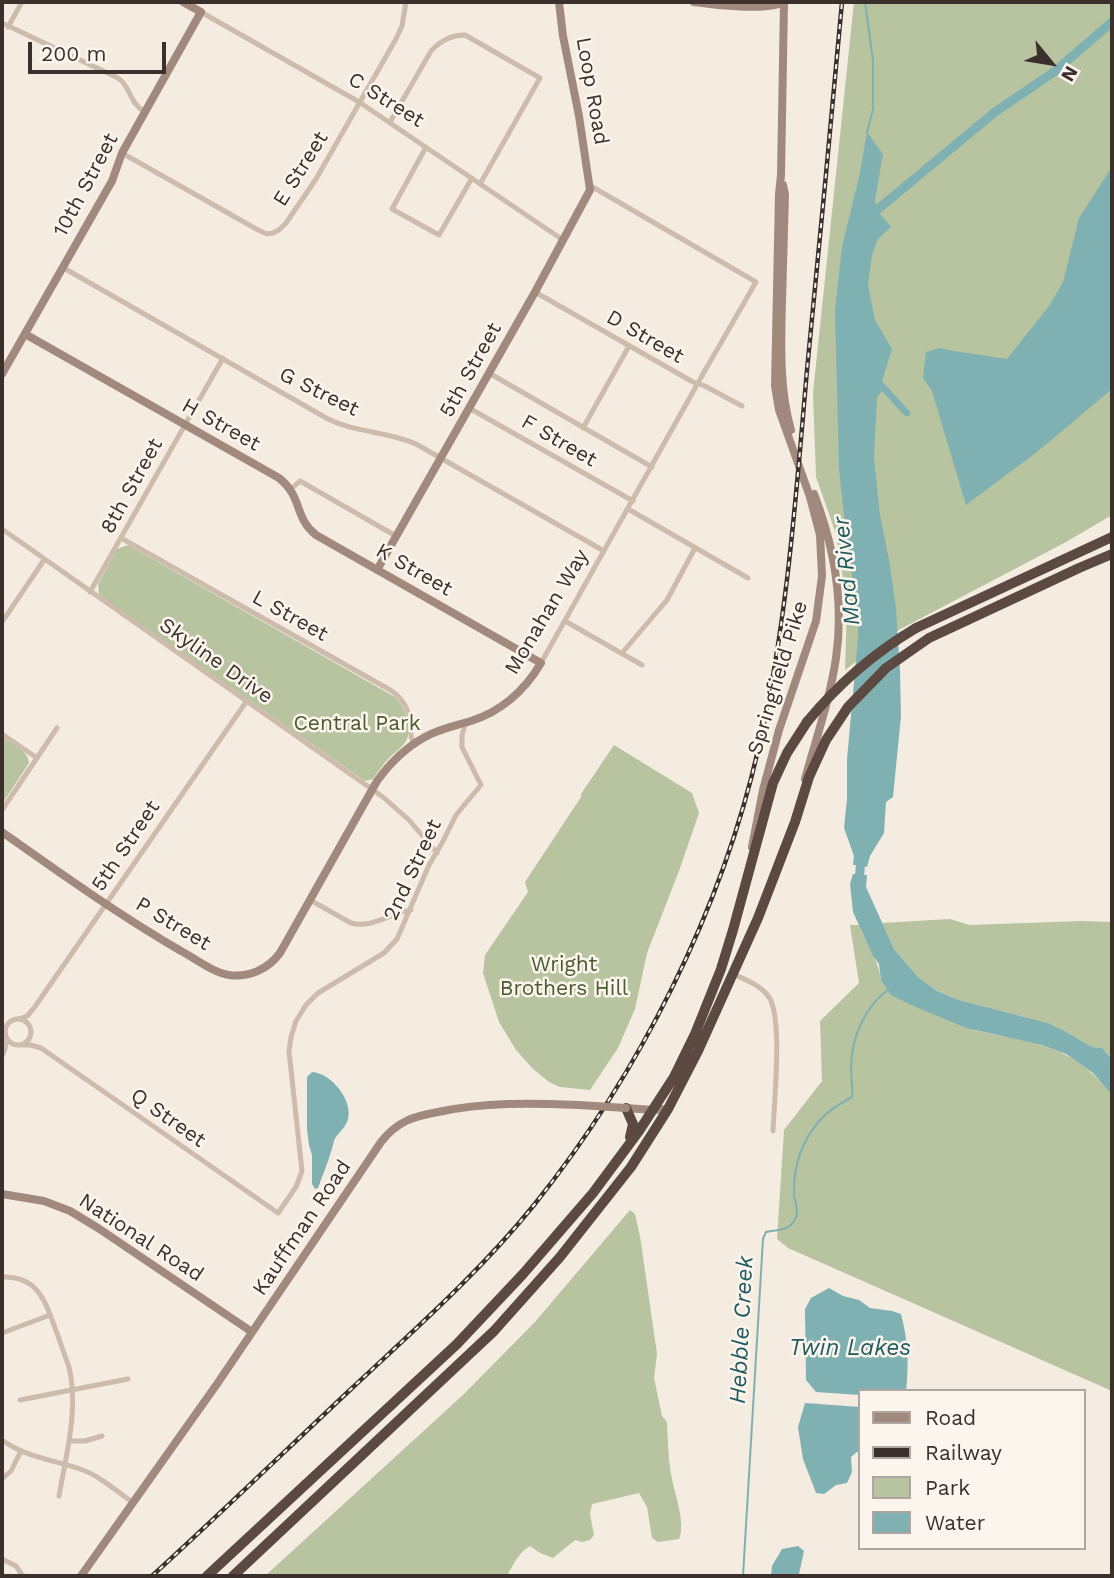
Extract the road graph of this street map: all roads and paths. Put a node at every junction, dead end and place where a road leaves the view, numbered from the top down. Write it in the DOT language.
graph roads {
  1 [pos="22,2"];
  2 [pos="183,2"];
  3 [pos="407,2"];
  4 [pos="559,2"];
  5 [pos="694,2"];
  6 [pos="783,2"];
  7 [pos="201,12"];
  8 [pos="5,25"];
  9 [pos="359,102"];
  10 [pos="145,112"];
  11 [pos="390,122"];
  12 [pos="426,147"];
  13 [pos="122,153"];
  14 [pos="781,175"];
  15 [pos="472,178"];
  16 [pos="480,184"];
  17 [pos="591,186"];
  18 [pos="563,240"];
  19 [pos="62,267"];
  20 [pos="535,292"];
  21 [pos="25,334"];
  22 [pos="629,346"];
  23 [pos="12,356"];
  24 [pos="223,358"];
  25 [pos="2,363"];
  26 [pos="489,373"];
  27 [pos="2,374"];
  28 [pos="698,384"];
  29 [pos="742,406"];
  30 [pos="469,408"];
  31 [pos="184,425"];
  32 [pos="583,428"];
  33 [pos="441,458"];
  34 [pos="652,467"];
  35 [pos="291,489"];
  36 [pos="633,501"];
  37 [pos="628,509"];
  38 [pos="2,529"];
  39 [pos="1112,535"];
  40 [pos="396,537"];
  41 [pos="121,538"];
  42 [pos="695,548"];
  43 [pos="604,551"];
  44 [pos="1112,554"];
  45 [pos="44,559"];
  46 [pos="377,569"];
  47 [pos="748,578"];
  48 [pos="90,592"];
  49 [pos="565,621"];
  50 [pos="2,622"];
  51 [pos="622,653"];
  52 [pos="541,663"];
  53 [pos="642,665"];
  54 [pos="246,702"];
  55 [pos="466,722"];
  56 [pos="57,728"];
  57 [pos="2,734"];
  58 [pos="414,743"];
  59 [pos="37,758"];
  60 [pos="373,791"];
  61 [pos="2,810"];
  62 [pos="2,832"];
  63 [pos="437,853"];
  64 [pos="768,891"];
  65 [pos="310,900"];
  66 [pos="741,901"];
  67 [pos="107,905"];
  68 [pos="411,910"];
  69 [pos="733,974"];
  70 [pos="34,1009"];
  71 [pos="2,1019"];
  72 [pos="19,1019"];
  73 [pos="11,1021"];
  74 [pos="3,1028"];
  75 [pos="30,1030"];
  76 [pos="6,1039"];
  77 [pos="19,1045"];
  78 [pos="41,1048"];
  79 [pos="3,1055"];
  80 [pos="626,1108"];
  81 [pos="668,1109"];
  82 [pos="653,1110"];
  83 [pos="772,1131"];
  84 [pos="2,1194"];
  85 [pos="580,1208"];
  86 [pos="278,1213"];
  87 [pos="2,1277"];
  88 [pos="50,1315"];
  89 [pos="252,1332"];
  90 [pos="2,1333"];
  91 [pos="128,1380"];
  92 [pos="71,1390"];
  93 [pos="20,1400"];
  94 [pos="102,1436"];
  95 [pos="2,1440"];
  96 [pos="69,1441"];
  97 [pos="21,1451"];
  98 [pos="64,1465"];
  99 [pos="2,1479"];
  100 [pos="59,1496"];
  101 [pos="132,1502"];
  102 [pos="2,1559"];
  103 [pos="23,1576"];
  104 [pos="81,1576"];
  105 [pos="207,1576"];
  106 [pos="233,1576"];
  1 -- 8 [label="street"];
  2 -- 7 [label="street, C Street"];
  3 -- 9 [label="street, E Street"];
  4 -- 17 [label="street, Loop Road"];
  5 -- 6 [label="street"];
  6 -- 14 [label="street, Springfield Pike"];
  7 -- 9 [label="street, C Street"];
  7 -- 10 [label="street, 10th Street"];
  8 -- 10 [label="street"];
  9 -- 11 [label="street, C Street"];
  9 -- 13 [label="street, E Street"];
  10 -- 13 [label="street, 10th Street"];
  11 -- 12 [label="street, C Street"];
  11 -- 16 [label="street"];
  12 -- 15 [label="street, C Street"];
  12 -- 15 [label="street"];
  13 -- 19 [label="street, 10th Street"];
  14 -- 64 [label="street, Springfield Pike"];
  14 -- 66 [label="street, Springfield Pike"];
  15 -- 16 [label="street, C Street"];
  16 -- 18 [label="street, C Street"];
  17 -- 18 [label="street, 5th Street"];
  17 -- 28 [label="street, Monahan Way"];
  18 -- 20 [label="street, 5th Street"];
  19 -- 21 [label="street, 10th Street"];
  19 -- 24 [label="street, G Street"];
  20 -- 22 [label="street, D Street"];
  20 -- 26 [label="street, 5th Street"];
  21 -- 23 [label="street, 10th Street"];
  21 -- 31 [label="street, H Street"];
  22 -- 28 [label="street, D Street"];
  22 -- 32 [label="street"];
  23 -- 25 [label="street"];
  23 -- 27 [label="street, 10th Street"];
  24 -- 31 [label="street, 8th Street"];
  24 -- 33 [label="street, G Street"];
  26 -- 30 [label="street, 5th Street"];
  26 -- 32 [label="street"];
  28 -- 29 [label="street, D Street"];
  28 -- 34 [label="street, Monahan Way"];
  30 -- 33 [label="street, 5th Street"];
  30 -- 36 [label="street, F Street"];
  31 -- 35 [label="street, H Street"];
  31 -- 41 [label="street, 8th Street"];
  32 -- 34 [label="street"];
  33 -- 40 [label="street, 5th Street"];
  33 -- 43 [label="street, G Street"];
  34 -- 36 [label="street, Monahan Way"];
  35 -- 40 [label="street, H Street"];
  35 -- 46 [label="street, K Street"];
  36 -- 37 [label="street, Monahan Way"];
  37 -- 42 [label="street"];
  37 -- 43 [label="street, Monahan Way"];
  38 -- 45 [label="street, Skyline Drive"];
  39 -- 66 [label="highway, bridge"];
  40 -- 46 [label="street, 5th Street"];
  41 -- 48 [label="street, 8th Street"];
  41 -- 58 [label="street, L Street"];
  42 -- 47 [label="street"];
  42 -- 51 [label="street"];
  43 -- 49 [label="street, Monahan Way"];
  44 -- 64 [label="highway"];
  45 -- 48 [label="street, Skyline Drive"];
  45 -- 50 [label="street"];
  46 -- 52 [label="street, K Street"];
  48 -- 54 [label="street, Skyline Drive"];
  49 -- 51 [label="street"];
  49 -- 52 [label="street, Monahan Way"];
  51 -- 53 [label="street"];
  52 -- 55 [label="street, Monahan Way"];
  54 -- 60 [label="street, Skyline Drive"];
  54 -- 67 [label="street, 5th Street"];
  55 -- 58 [label="street, Monahan Way"];
  55 -- 63 [label="street, 2nd Street"];
  56 -- 59 [label="street"];
  57 -- 59 [label="street"];
  58 -- 60 [label="street, Monahan Way"];
  59 -- 61 [label="street"];
  60 -- 63 [label="street, Skyline Drive"];
  60 -- 65 [label="street, Monahan Way"];
  62 -- 67 [label="street, P Street"];
  63 -- 68 [label="street, 2nd Street"];
  64 -- 69 [label="highway"];
  65 -- 67 [label="street, P Street"];
  65 -- 68 [label="street"];
  66 -- 82 [label="highway"];
  67 -- 70 [label="street, 5th Street"];
  68 -- 86 [label="street, 2nd Street"];
  69 -- 81 [label="highway"];
  69 -- 83 [label="street"];
  70 -- 72 [label="street, 5th Street"];
  70 -- 75 [label="street, 5th Street"];
  71 -- 73 [label="street"];
  72 -- 73 [label="street"];
  72 -- 75 [label="street"];
  73 -- 74 [label="street"];
  74 -- 76 [label="street"];
  75 -- 77 [label="street"];
  75 -- 78 [label="street, Q Street"];
  76 -- 77 [label="street"];
  76 -- 79 [label="street"];
  77 -- 78 [label="street, Q Street"];
  77 -- 79 [label="street"];
  78 -- 86 [label="street, Q Street"];
  80 -- 82 [label="street, Kauffman Road"];
  80 -- 85 [label="highway"];
  80 -- 89 [label="street, Kauffman Road, bridge"];
  81 -- 82 [label="street, Kauffman Road"];
  81 -- 106 [label="highway"];
  82 -- 85 [label="highway"];
  84 -- 89 [label="street, National Road"];
  85 -- 105 [label="highway"];
  87 -- 88 [label="street"];
  88 -- 90 [label="street"];
  88 -- 92 [label="street"];
  89 -- 101 [label="street, Kauffman Road"];
  91 -- 92 [label="street"];
  92 -- 93 [label="street"];
  92 -- 96 [label="street"];
  94 -- 96 [label="street"];
  95 -- 97 [label="street"];
  96 -- 98 [label="street"];
  97 -- 98 [label="street"];
  97 -- 99 [label="street"];
  98 -- 100 [label="street"];
  98 -- 101 [label="street"];
  101 -- 104 [label="street, Kauffman Road"];
  102 -- 103 [label="street"];
}
